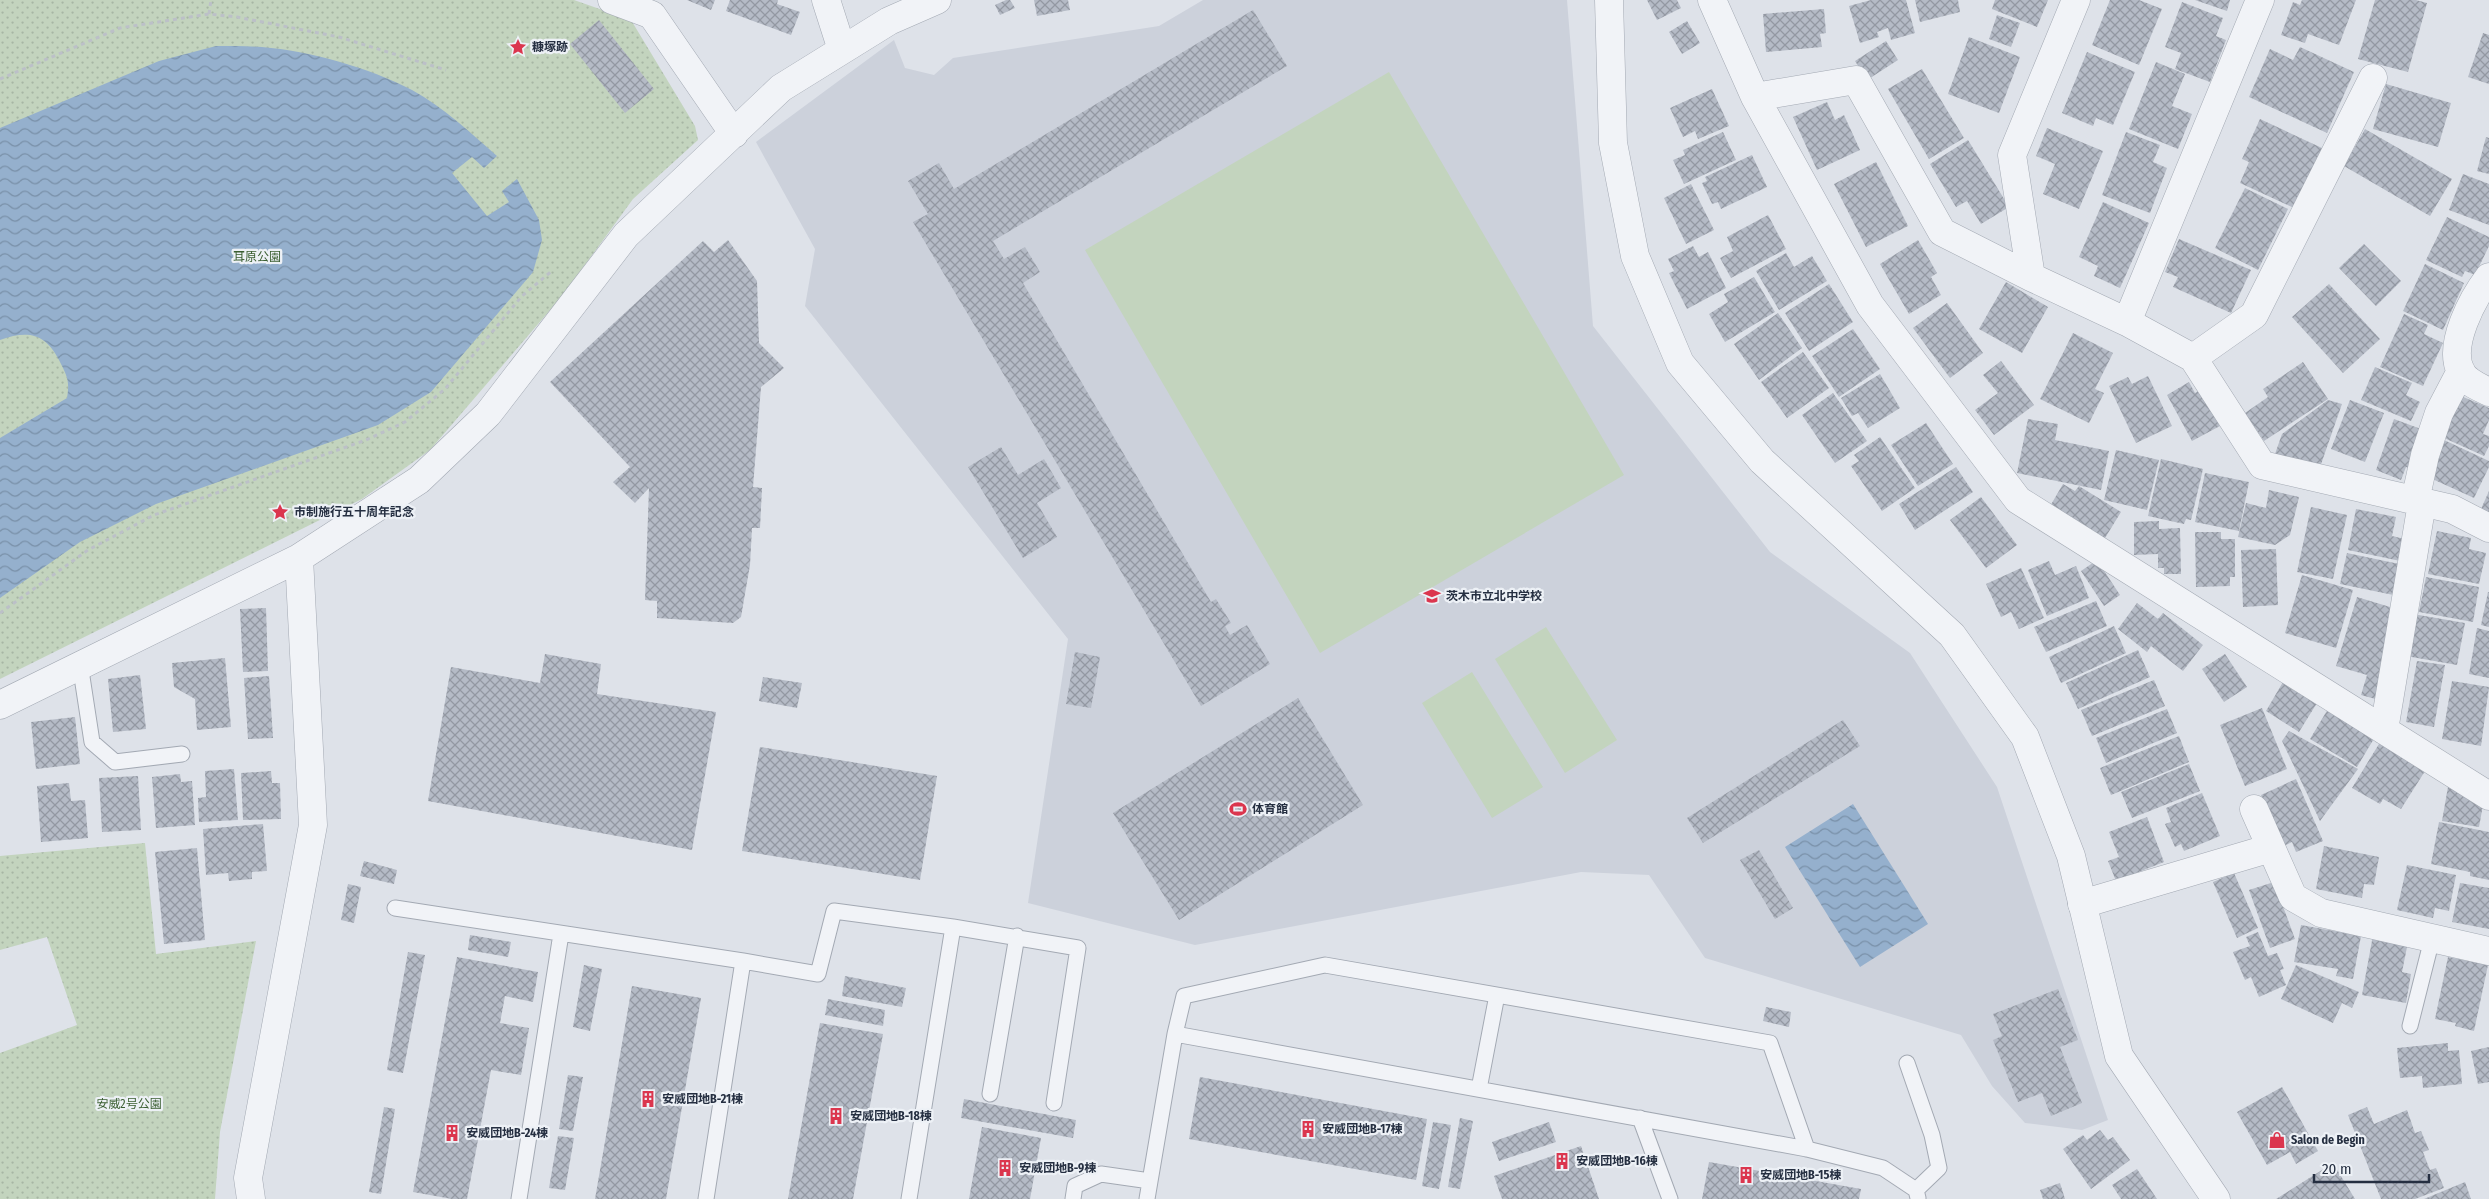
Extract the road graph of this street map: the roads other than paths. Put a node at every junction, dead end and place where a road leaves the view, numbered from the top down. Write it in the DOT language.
graph roads {
  1 [pos="612,0"];
  2 [pos="826,0"];
  3 [pos="937,0"];
  4 [pos="1609,0"];
  5 [pos="1712,0"];
  6 [pos="2076,0"];
  7 [pos="2260,0"];
  8 [pos="842,50"];
  9 [pos="2373,78"];
  10 [pos="1755,97"];
  11 [pos="734,134"];
  12 [pos="2031,277"];
  13 [pos="2489,277"];
  14 [pos="2127,322"];
  15 [pos="2193,358"];
  16 [pos="2460,371"];
  17 [pos="2489,392"];
  18 [pos="2419,502"];
  19 [pos="2489,528"];
  20 [pos="299,558"];
  21 [pos="80,664"];
  22 [pos="0,705"];
  23 [pos="2384,730"];
  24 [pos="182,754"];
  25 [pos="2489,796"];
  26 [pos="2254,810"];
  27 [pos="2271,848"];
  28 [pos="2082,904"];
  29 [pos="395,908"];
  30 [pos="953,927"];
  31 [pos="562,934"];
  32 [pos="1017,936"];
  33 [pos="2432,939"];
  34 [pos="2489,952"];
  35 [pos="743,961"];
  36 [pos="1497,995"];
  37 [pos="2410,1026"];
  38 [pos="1175,1034"];
  39 [pos="1907,1063"];
  40 [pos="1479,1089"];
  41 [pos="990,1094"];
  42 [pos="1054,1103"];
  43 [pos="1640,1118"];
  44 [pos="1807,1148"];
  45 [pos="1150,1181"];
  46 [pos="1917,1194"];
  47 [pos="251,1199"];
  48 [pos="519,1199"];
  49 [pos="706,1199"];
  50 [pos="909,1199"];
  51 [pos="1073,1199"];
  52 [pos="1147,1199"];
  53 [pos="1670,1199"];
  54 [pos="2216,1199"];
  1 -- 11 [label="street"];
  2 -- 8 [label="street"];
  3 -- 8 [label="street"];
  4 -- 28 [label="street"];
  5 -- 10 [label="street"];
  6 -- 12 [label="street"];
  7 -- 14 [label="street"];
  8 -- 11 [label="street"];
  9 -- 15 [label="street"];
  10 -- 12 [label="street"];
  10 -- 23 [label="street"];
  11 -- 20 [label="street"];
  12 -- 14 [label="street"];
  13 -- 16 [label="street"];
  14 -- 15 [label="street"];
  15 -- 18 [label="street"];
  16 -- 17 [label="street"];
  16 -- 18 [label="street"];
  18 -- 19 [label="street"];
  18 -- 23 [label="street"];
  20 -- 21 [label="street"];
  20 -- 47 [label="street"];
  21 -- 22 [label="street"];
  21 -- 24 [label="lane"];
  23 -- 25 [label="street"];
  26 -- 27 [label="street"];
  27 -- 28 [label="street"];
  27 -- 33 [label="street"];
  28 -- 54 [label="street"];
  29 -- 31 [label="lane"];
  30 -- 32 [label="lane"];
  30 -- 35 [label="lane"];
  30 -- 50 [label="lane"];
  31 -- 35 [label="lane"];
  31 -- 48 [label="lane"];
  32 -- 41 [label="lane"];
  32 -- 42 [label="lane"];
  33 -- 34 [label="street"];
  33 -- 37 [label="lane"];
  35 -- 49 [label="lane"];
  36 -- 38 [label="lane"];
  36 -- 40 [label="lane"];
  36 -- 44 [label="lane"];
  38 -- 40 [label="lane"];
  38 -- 45 [label="lane"];
  39 -- 46 [label="lane"];
  40 -- 43 [label="lane"];
  43 -- 44 [label="lane"];
  43 -- 53 [label="lane"];
  44 -- 46 [label="lane"];
  45 -- 51 [label="lane"];
  45 -- 52 [label="lane"];
}
